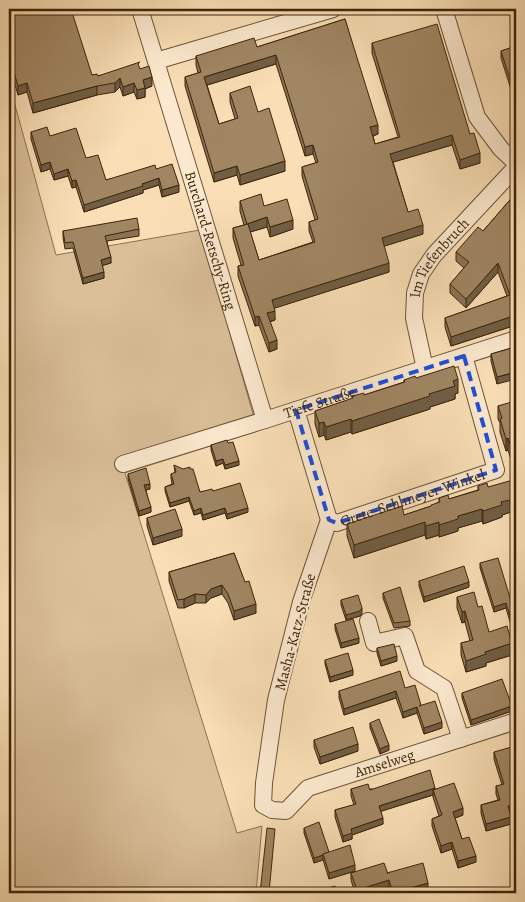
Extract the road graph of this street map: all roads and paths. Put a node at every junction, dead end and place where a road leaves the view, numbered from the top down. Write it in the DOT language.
graph roads {
  1 [pos="140,9"];
  2 [pos="333,9"];
  3 [pos="444,9"];
  4 [pos="156,61"];
  5 [pos="516,163"];
  6 [pos="516,167"];
  7 [pos="516,340"];
  8 [pos="464,356"];
  9 [pos="425,369"];
  10 [pos="296,410"];
  11 [pos="266,420"];
  12 [pos="123,464"];
  13 [pos="329,520"];
  14 [pos="368,622"];
  15 [pos="516,721"];
  16 [pos="461,739"];
  17 [pos="308,788"];
  1 -- 4 [label="street, Burchard-Retschy-Ring"];
  2 -- 4 [label="street"];
  3 -- 5 [label="street"];
  4 -- 11 [label="street, Burchard-Retschy-Ring"];
  6 -- 9 [label="street, Im Tiefenbruch"];
  7 -- 8 [label="street, Tiefe Straße"];
  8 -- 9 [label="street, Tiefe Straße"];
  8 -- 13 [label="street, Grete-Sehlmeyer-Winkel"];
  9 -- 10 [label="street, Tiefe Straße"];
  10 -- 11 [label="street, Tiefe Straße"];
  10 -- 13 [label="street"];
  11 -- 12 [label="street, Tiefe Straße"];
  13 -- 17 [label="street, Masha-Katz-Straße"];
  14 -- 16 [label="street"];
  15 -- 16 [label="street, Amselweg"];
  16 -- 17 [label="street, Amselweg"];
}
